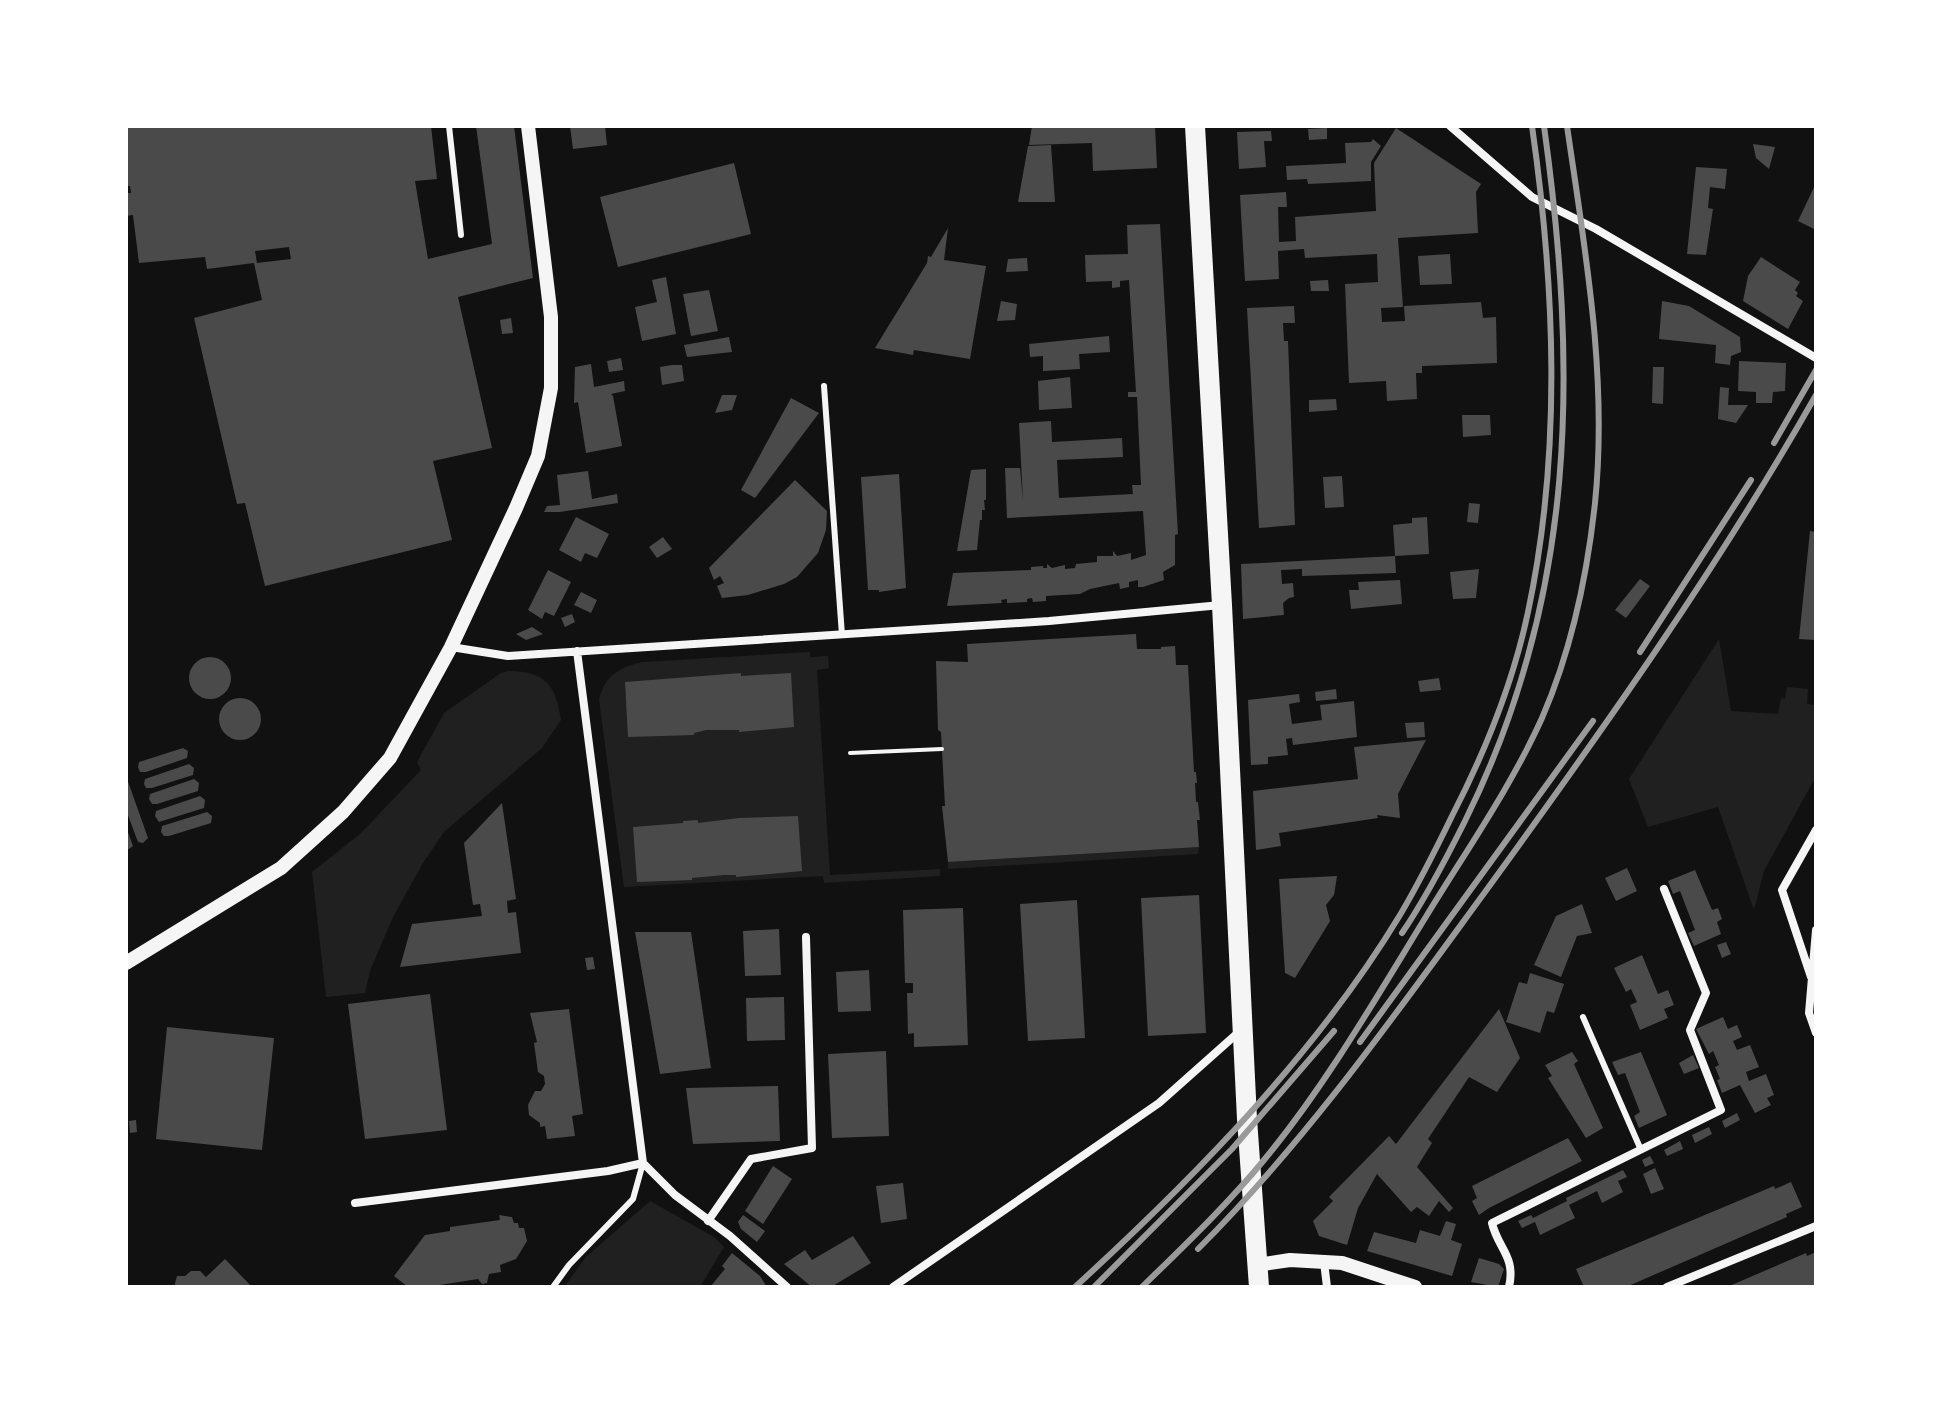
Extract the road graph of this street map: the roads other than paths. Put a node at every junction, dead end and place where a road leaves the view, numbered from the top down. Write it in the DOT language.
graph roads {
  1 [pos="449,126"];
  2 [pos="528,126"];
  3 [pos="1195,126"];
  4 [pos="1450,126"];
  5 [pos="461,235"];
  6 [pos="1816,358"];
  7 [pos="824,386"];
  8 [pos="1222,605"];
  9 [pos="842,635"];
  10 [pos="451,647"];
  11 [pos="577,651"];
  12 [pos="1816,830"];
  13 [pos="1664,889"];
  14 [pos="1816,930"];
  15 [pos="806,937"];
  16 [pos="126,963"];
  17 [pos="1811,977"];
  18 [pos="1583,1017"];
  19 [pos="1243,1028"];
  20 [pos="1816,1033"];
  21 [pos="1641,1150"];
  22 [pos="643,1163"];
  23 [pos="355,1203"];
  24 [pos="708,1221"];
  25 [pos="1816,1226"];
  26 [pos="1324,1262"];
  27 [pos="1257,1265"];
  28 [pos="553,1287"];
  29 [pos="787,1287"];
  30 [pos="893,1287"];
  31 [pos="1259,1287"];
  32 [pos="1327,1287"];
  33 [pos="1415,1287"];
  34 [pos="1509,1287"];
  35 [pos="1667,1287"];
  1 -- 5 [label="lane"];
  2 -- 10 [label="street"];
  3 -- 8 [label="main road"];
  4 -- 6 [label="street"];
  7 -- 9 [label="lane"];
  8 -- 9 [label="street"];
  8 -- 19 [label="main road"];
  9 -- 11 [label="street"];
  10 -- 11 [label="street"];
  10 -- 16 [label="street"];
  11 -- 22 [label="street"];
  12 -- 17 [label="street"];
  13 -- 21 [label="street"];
  14 -- 17 [label="street"];
  15 -- 24 [label="street"];
  17 -- 20 [label="street"];
  18 -- 21 [label="lane"];
  19 -- 27 [label="main road"];
  19 -- 30 [label="street"];
  21 -- 34 [label="street"];
  22 -- 23 [label="street"];
  22 -- 24 [label="street"];
  22 -- 28 [label="lane"];
  24 -- 29 [label="street"];
  25 -- 35 [label="street"];
  26 -- 27 [label="street"];
  26 -- 32 [label="street"];
  26 -- 33 [label="street"];
  27 -- 31 [label="main road"];
}
